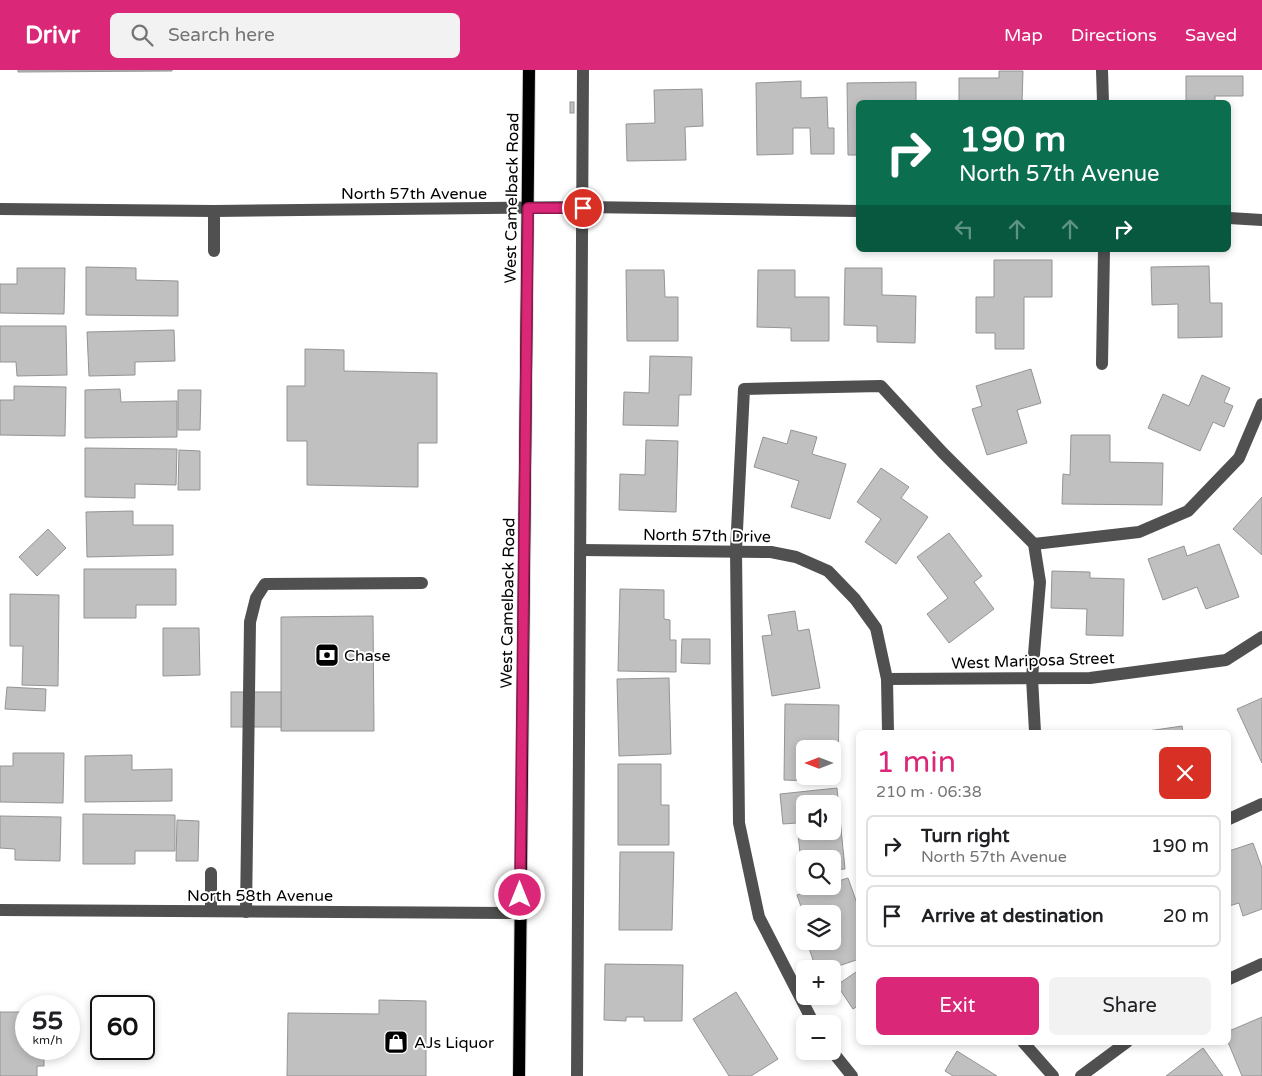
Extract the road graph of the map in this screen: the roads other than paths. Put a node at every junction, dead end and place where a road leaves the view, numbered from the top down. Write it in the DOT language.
graph roads {
  1 [pos="529,70"];
  2 [pos="583,70"];
  3 [pos="1102,70"];
  4 [pos="1103,100"];
  5 [pos="528,208"];
  6 [pos="583,208"];
  7 [pos="0,209"];
  8 [pos="214,210"];
  9 [pos="856,211"];
  10 [pos="1231,218"];
  11 [pos="1262,220"];
  12 [pos="214,251"];
  13 [pos="1104,252"];
  14 [pos="1102,364"];
  15 [pos="1262,404"];
  16 [pos="1034,544"];
  17 [pos="581,550"];
  18 [pos="736,550"];
  19 [pos="422,583"];
  20 [pos="1262,637"];
  21 [pos="1032,678"];
  22 [pos="887,679"];
  23 [pos="888,730"];
  24 [pos="1035,730"];
  25 [pos="1262,804"];
  26 [pos="1231,818"];
  27 [pos="211,873"];
  28 [pos="0,910"];
  29 [pos="211,911"];
  30 [pos="246,912"];
  31 [pos="520,913"];
  32 [pos="1262,964"];
  33 [pos="1231,979"];
  34 [pos="809,1015"];
  35 [pos="1026,1045"];
  36 [pos="1124,1045"];
  37 [pos="839,1060"];
  38 [pos="519,1076"];
  39 [pos="577,1076"];
  40 [pos="852,1076"];
  41 [pos="1053,1076"];
  42 [pos="1082,1076"];
  1 -- 5 [label="main road, West Camelback Road"];
  2 -- 6 [label="street"];
  3 -- 4 [label="street"];
  5 -- 6 [label="street, North 57th Avenue"];
  5 -- 8 [label="street, North 57th Avenue"];
  5 -- 31 [label="main road, West Camelback Road"];
  6 -- 9 [label="street, North 57th Avenue"];
  6 -- 17 [label="street"];
  7 -- 8 [label="street, North 57th Avenue"];
  8 -- 12 [label="street"];
  10 -- 11 [label="street"];
  13 -- 14 [label="street"];
  15 -- 16 [label="street"];
  16 -- 18 [label="street"];
  16 -- 21 [label="street"];
  17 -- 18 [label="street, North 57th Drive"];
  17 -- 39 [label="street"];
  18 -- 22 [label="street, North 57th Drive"];
  18 -- 34 [label="street"];
  19 -- 30 [label="street"];
  20 -- 21 [label="street, West Mariposa Street"];
  21 -- 22 [label="street, West Mariposa Street"];
  21 -- 24 [label="street"];
  22 -- 23 [label="street, North 57th Drive"];
  25 -- 26 [label="street"];
  27 -- 29 [label="street"];
  28 -- 29 [label="street, North 58th Avenue"];
  29 -- 30 [label="street, North 58th Avenue"];
  30 -- 31 [label="street, North 58th Avenue"];
  31 -- 38 [label="main road, West Camelback Road"];
  32 -- 33 [label="street"];
  35 -- 41 [label="street"];
  36 -- 42 [label="street"];
  37 -- 40 [label="street"];
}
